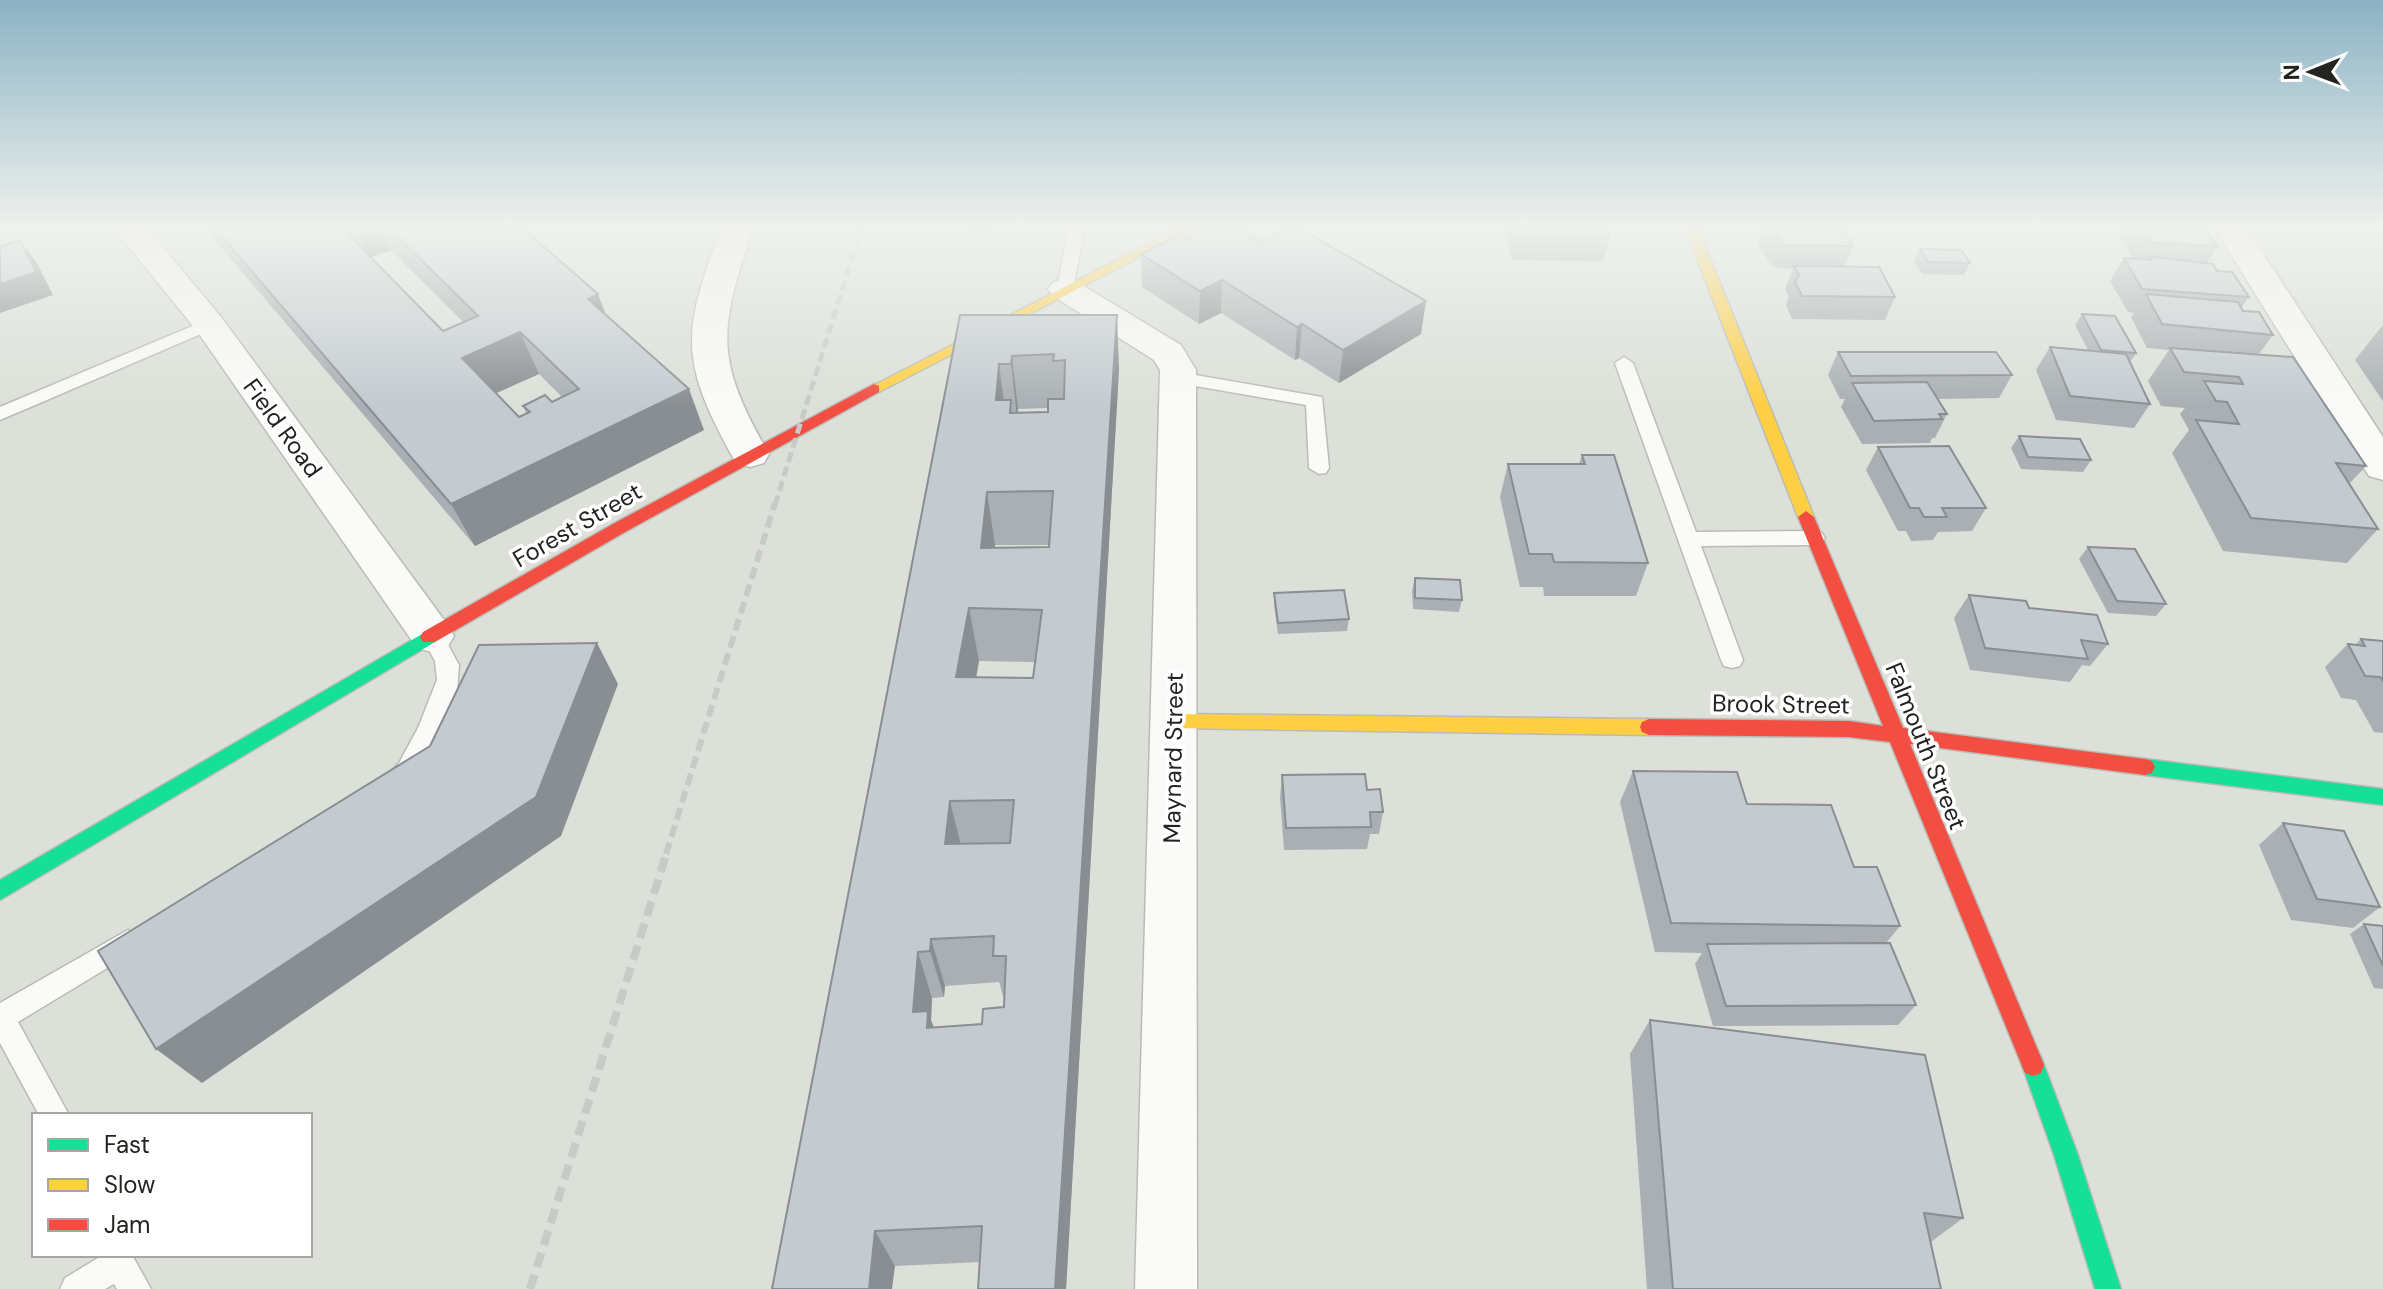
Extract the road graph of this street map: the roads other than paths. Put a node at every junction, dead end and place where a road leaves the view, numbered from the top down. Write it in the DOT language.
graph roads {
  1 [pos="178,286"];
  2 [pos="716,286"];
  3 [pos="1071,286"];
  4 [pos="1714,286"];
  5 [pos="2267,286"];
  6 [pos="1065,289"];
  7 [pos="209,324"];
  8 [pos="1624,363"];
  9 [pos="1178,378"];
  10 [pos="0,414"];
  11 [pos="750,454"];
  12 [pos="2383,467"];
  13 [pos="1319,468"];
  14 [pos="1815,538"];
  15 [pos="1688,539"];
  16 [pos="432,636"];
  17 [pos="1732,660"];
  18 [pos="1174,721"];
  19 [pos="1894,733"];
  20 [pos="379,794"];
  21 [pos="2383,797"];
  22 [pos="0,891"];
  23 [pos="149,930"];
  24 [pos="0,1017"];
  25 [pos="54,1113"];
  26 [pos="76,1289"];
  27 [pos="135,1289"];
  28 [pos="1166,1289"];
  29 [pos="2108,1289"];
  1 -- 7 [label="street, Field Road"];
  2 -- 11 [label="street"];
  3 -- 6 [label="street, Forest Street"];
  4 -- 14 [label="street, Falmouth Street"];
  5 -- 12 [label="street"];
  6 -- 9 [label="street"];
  6 -- 11 [label="street, Forest Street"];
  7 -- 10 [label="lane"];
  7 -- 16 [label="street, Field Road"];
  8 -- 15 [label="lane"];
  9 -- 13 [label="lane"];
  9 -- 18 [label="street, Maynard Street"];
  11 -- 16 [label="street, Forest Street"];
  14 -- 15 [label="lane"];
  14 -- 19 [label="street, Falmouth Street"];
  15 -- 17 [label="lane"];
  16 -- 20 [label="lane"];
  16 -- 22 [label="street, Forest Street"];
  18 -- 19 [label="street, Brook Street"];
  18 -- 28 [label="street, Maynard Street"];
  19 -- 21 [label="street, Brook Street"];
  19 -- 29 [label="street, Falmouth Street"];
  23 -- 24 [label="lane"];
  24 -- 25 [label="lane"];
  26 -- 27 [label="lane"];
}
